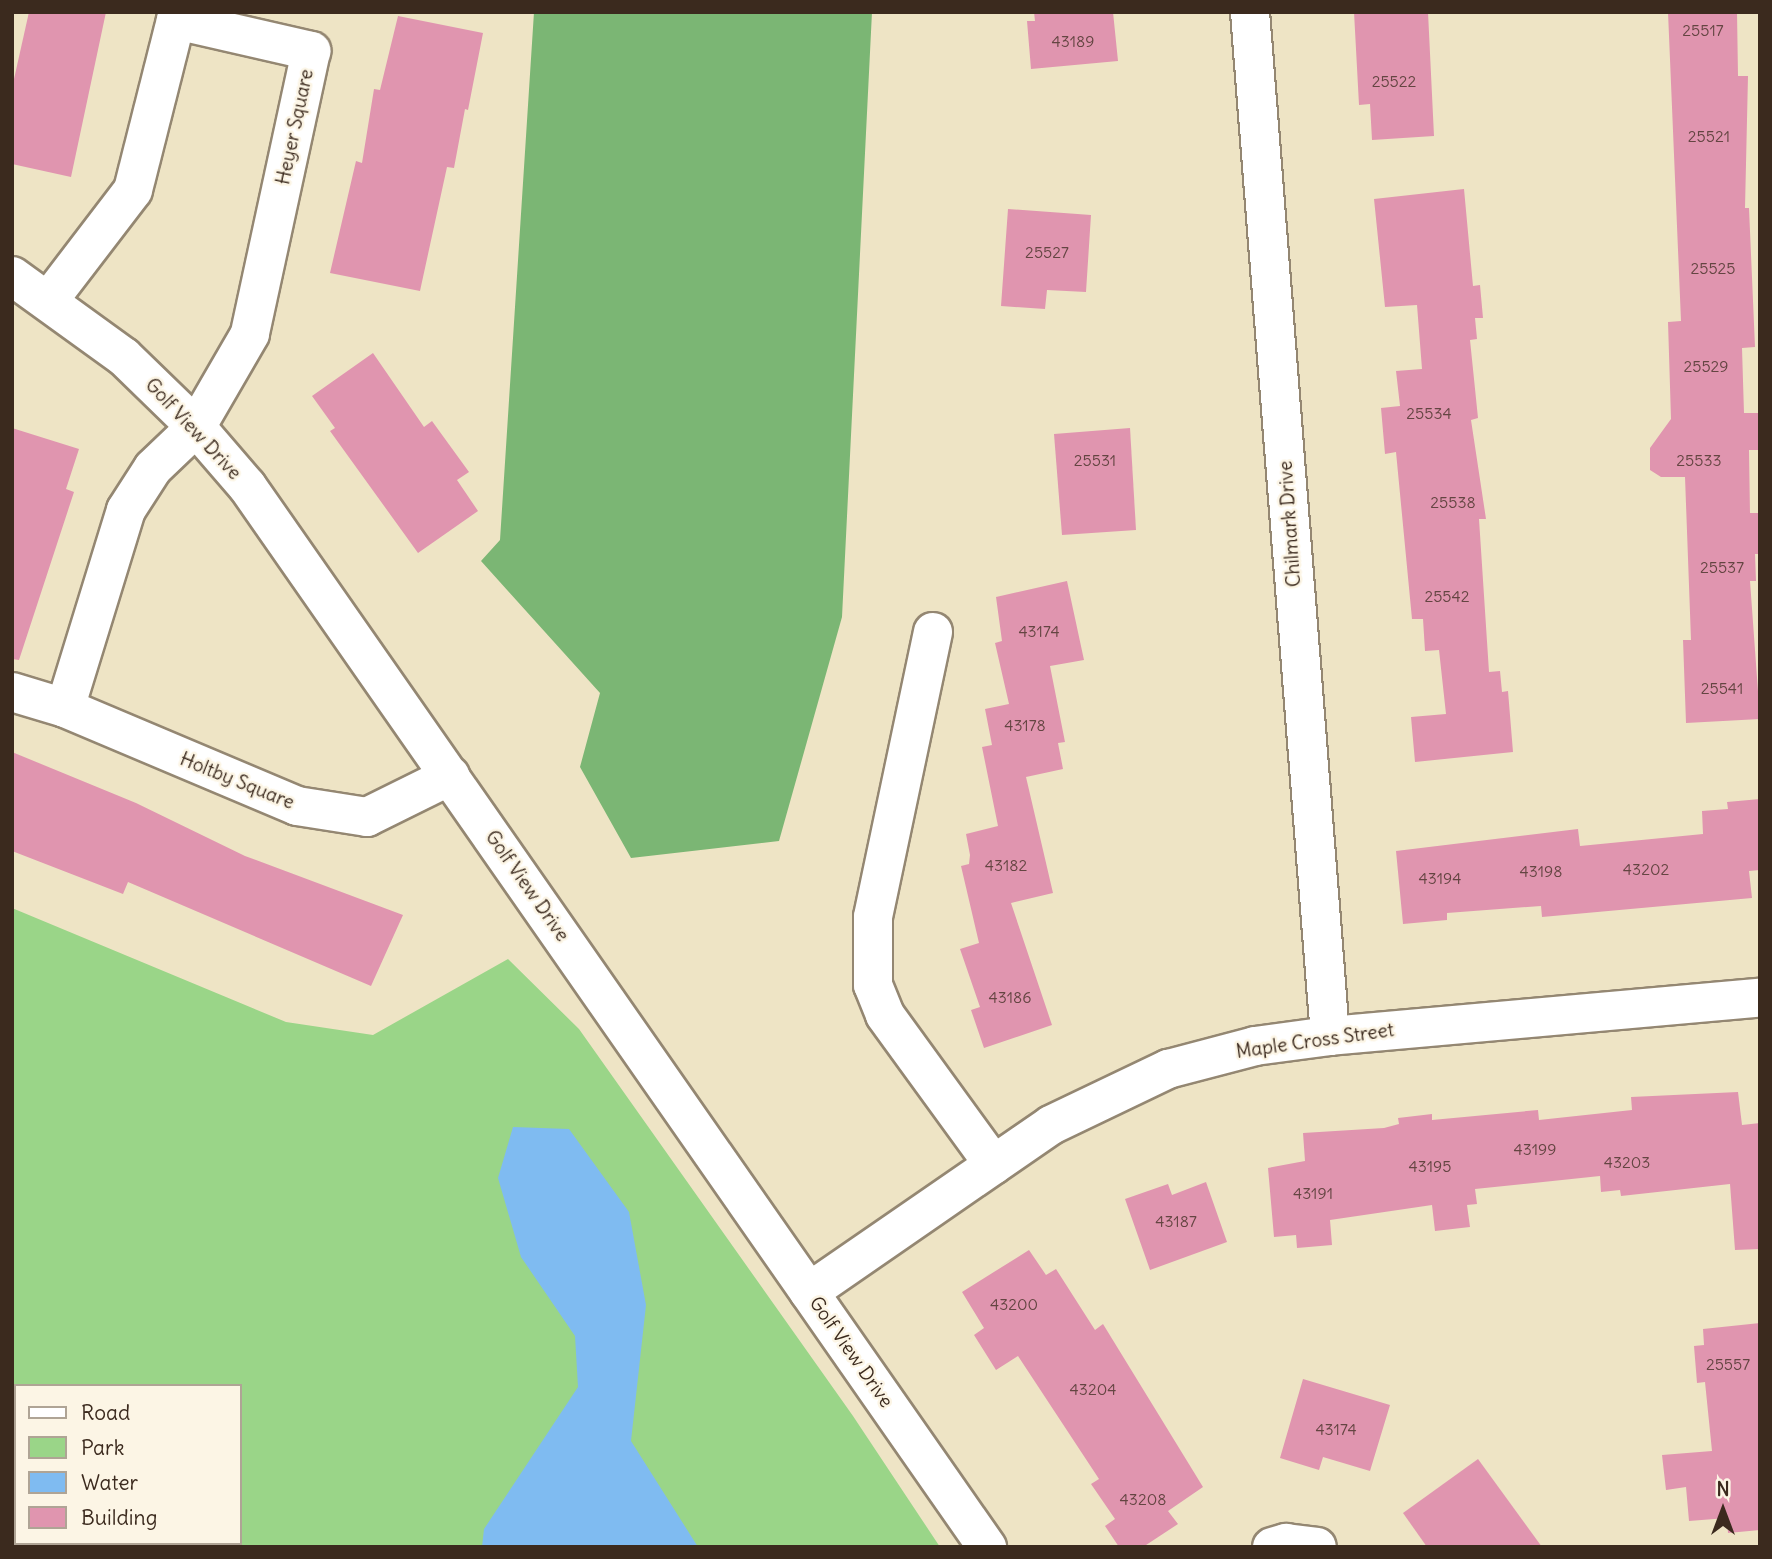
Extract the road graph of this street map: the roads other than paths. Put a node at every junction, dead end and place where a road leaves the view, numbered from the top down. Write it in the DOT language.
graph roads {
  1 [pos="1250,12"];
  2 [pos="12,276"];
  3 [pos="50,300"];
  4 [pos="196,427"];
  5 [pos="933,632"];
  6 [pos="12,692"];
  7 [pos="65,709"];
  8 [pos="450,776"];
  9 [pos="1760,998"];
  10 [pos="1331,1036"];
  11 [pos="994,1165"];
  12 [pos="809,1292"];
  13 [pos="986,1547"];
  14 [pos="1272,1547"];
  15 [pos="1317,1547"];
  1 -- 10 [label="street, Chilmark Drive"];
  2 -- 3 [label="street, Golf View Drive"];
  3 -- 4 [label="street, Golf View Drive"];
  3 -- 4 [label="street, Heyer Square"];
  4 -- 7 [label="street"];
  4 -- 8 [label="street, Golf View Drive"];
  5 -- 11 [label="street"];
  6 -- 7 [label="street, Holtby Square"];
  7 -- 8 [label="street, Holtby Square"];
  8 -- 12 [label="street, Golf View Drive"];
  9 -- 10 [label="street, Maple Cross Street"];
  10 -- 11 [label="street, Maple Cross Street"];
  11 -- 12 [label="street, Maple Cross Street"];
  12 -- 13 [label="street, Golf View Drive"];
  14 -- 15 [label="street"];
}
